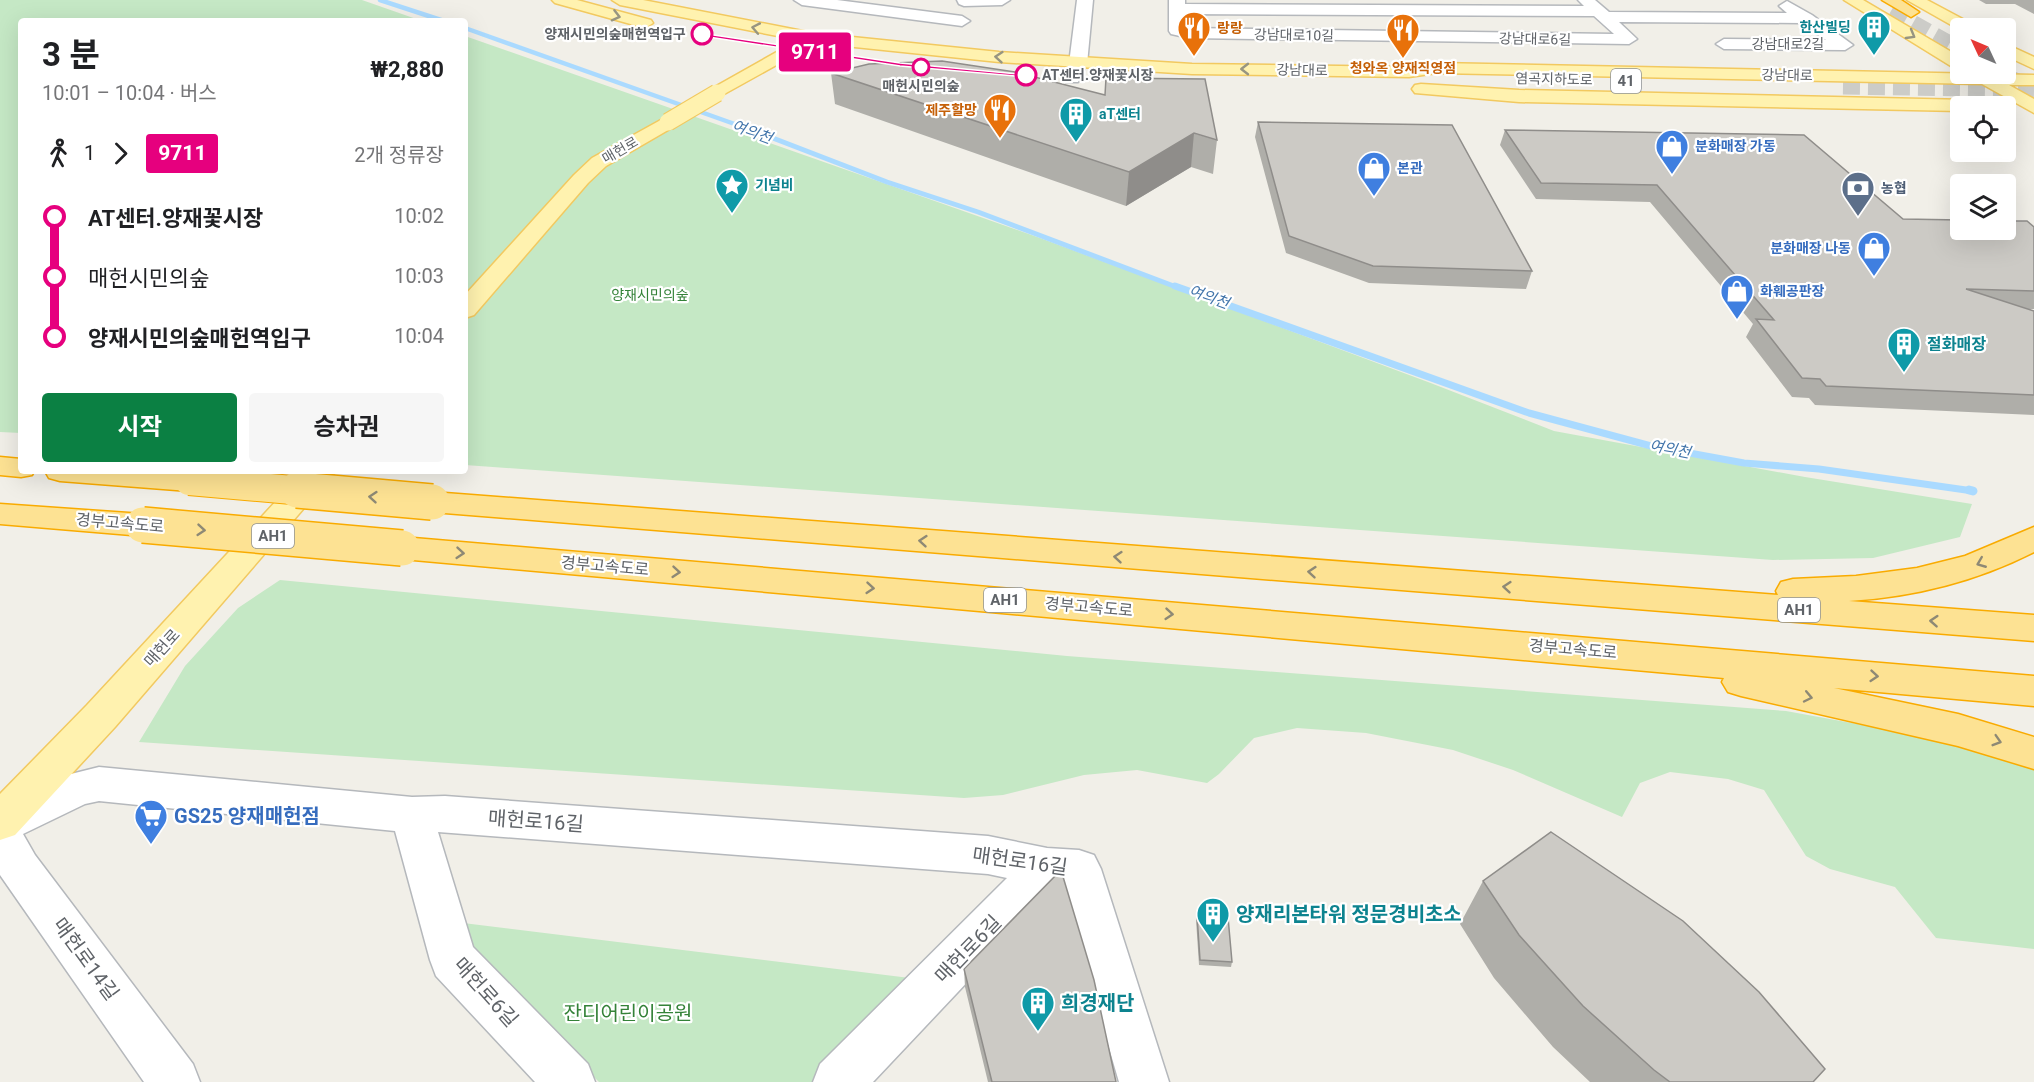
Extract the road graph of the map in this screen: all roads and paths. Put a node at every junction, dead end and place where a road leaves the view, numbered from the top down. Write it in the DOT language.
graph roads {
  1 [pos="560,0"];
  2 [pos="802,0"];
  3 [pos="1002,0"];
  4 [pos="1085,0"];
  5 [pos="1779,0"];
  6 [pos="1852,0"];
  7 [pos="1871,0"];
  8 [pos="628,1"];
  9 [pos="964,1"];
  10 [pos="1177,4"];
  11 [pos="1386,5"];
  12 [pos="1890,6"];
  13 [pos="1913,6"];
  14 [pos="1596,9"];
  15 [pos="1693,18"];
  16 [pos="1806,18"];
  17 [pos="1950,21"];
  18 [pos="660,27"];
  19 [pos="1407,37"];
  20 [pos="813,38"];
  21 [pos="750,42"];
  22 [pos="1724,44"];
  23 [pos="1934,48"];
  24 [pos="794,49"];
  25 [pos="1950,52"];
  26 [pos="2016,54"];
  27 [pos="1950,58"];
  28 [pos="891,63"];
  29 [pos="2033,63"];
  30 [pos="1437,68"];
  31 [pos="949,69"];
  32 [pos="1075,71"];
  33 [pos="1409,72"];
  34 [pos="1766,75"];
  35 [pos="1950,77"];
  36 [pos="1911,78"];
  37 [pos="2016,79"];
  38 [pos="2034,80"];
  39 [pos="1990,84"];
  40 [pos="1846,85"];
  41 [pos="1430,89"];
  42 [pos="1888,103"];
  43 [pos="1950,105"];
  44 [pos="1950,109"];
  45 [pos="2025,113"];
  46 [pos="468,307"];
  47 [pos="0,466"];
  48 [pos="18,468"];
  49 [pos="99,474"];
  50 [pos="318,474"];
  51 [pos="0,514"];
  52 [pos="2034,538"];
  53 [pos="1565,592"];
  54 [pos="2034,628"];
  55 [pos="1607,652"];
  56 [pos="2034,691"];
  57 [pos="2034,753"];
  58 [pos="412,815"];
  59 [pos="0,823"];
  60 [pos="0,835"];
  61 [pos="1063,868"];
  62 [pos="175,1082"];
  63 [pos="570,1082"];
  64 [pos="838,1082"];
  65 [pos="1144,1082"];
  1 -- 18 [label="main road, one-way"];
  2 -- 9 [label="street"];
  3 -- 9 [label="street"];
  4 -- 32 [label="street"];
  5 -- 16 [label="street, 강남대로2길"];
  6 -- 23 [label="main road, one-way"];
  7 -- 12 [label="highway"];
  20 -- 8 [label="main road, 강남대로 / 41, one-way"];
  10 -- 11 [label="street"];
  10 -- 19 [label="street, 강남대로10길"];
  11 -- 14 [label="street"];
  11 -- 19 [label="street"];
  12 -- 13 [label="highway"];
  13 -- 17 [label="main road"];
  14 -- 15 [label="street"];
  14 -- 19 [label="street, 강남대로6길"];
  15 -- 16 [label="street"];
  15 -- 22 [label="street"];
  16 -- 22 [label="street, 강남대로2길"];
  19 -- 30 [label="street"];
  20 -- 24 [label="main road, 매헌로"];
  32 -- 20 [label="main road, 강남대로 / 41, one-way"];
  21 -- 24 [label="main road"];
  22 -- 34 [label="street"];
  23 -- 25 [label="main road"];
  23 -- 27 [label="main road"];
  23 -- 36 [label="main road"];
  24 -- 28 [label="main road"];
  24 -- 46 [label="main road, 매헌로, bridge"];
  26 -- 29 [label="main road"];
  30 -- 33 [label="main road, 강남대로"];
  30 -- 34 [label="main road, 강남대로"];
  31 -- 32 [label="main road, 강남대로 / 41"];
  33 -- 32 [label="main road, 강남대로 / 41, one-way"];
  32 -- 41 [label="main road, 강남대로 / 41"];
  33 -- 40 [label="main road, 염곡지하도로 / 41"];
  34 -- 40 [label="main road, 강남대로"];
  35 -- 36 [label="main road, 강남대로"];
  36 -- 40 [label="main road, 강남대로"];
  37 -- 38 [label="main road, 강남대로"];
  39 -- 45 [label="main road"];
  40 -- 41 [label="main road, 염곡지하도로 / 41"];
  40 -- 42 [label="main road"];
  41 -- 42 [label="main road, 강남대로"];
  42 -- 43 [label="main road"];
  42 -- 44 [label="main road"];
  47 -- 48 [label="highway"];
  53 -- 49 [label="highway, AH1, one-way, bridge"];
  50 -- 59 [label="main road, 매헌로"];
  51 -- 55 [label="highway, 경부고속도로 / AH1, one-way, bridge"];
  52 -- 53 [label="highway, one-way"];
  54 -- 53 [label="highway, AH1, one-way"];
  55 -- 56 [label="highway, 경부고속도로 / AH1, one-way"];
  55 -- 57 [label="highway, one-way"];
  58 -- 59 [label="street, 매헌로16길"];
  58 -- 61 [label="street, 매헌로16길"];
  58 -- 63 [label="street, 매헌로6길"];
  60 -- 62 [label="street, 매헌로14길"];
  61 -- 64 [label="street, 매헌로6길"];
  61 -- 65 [label="street"];
}
